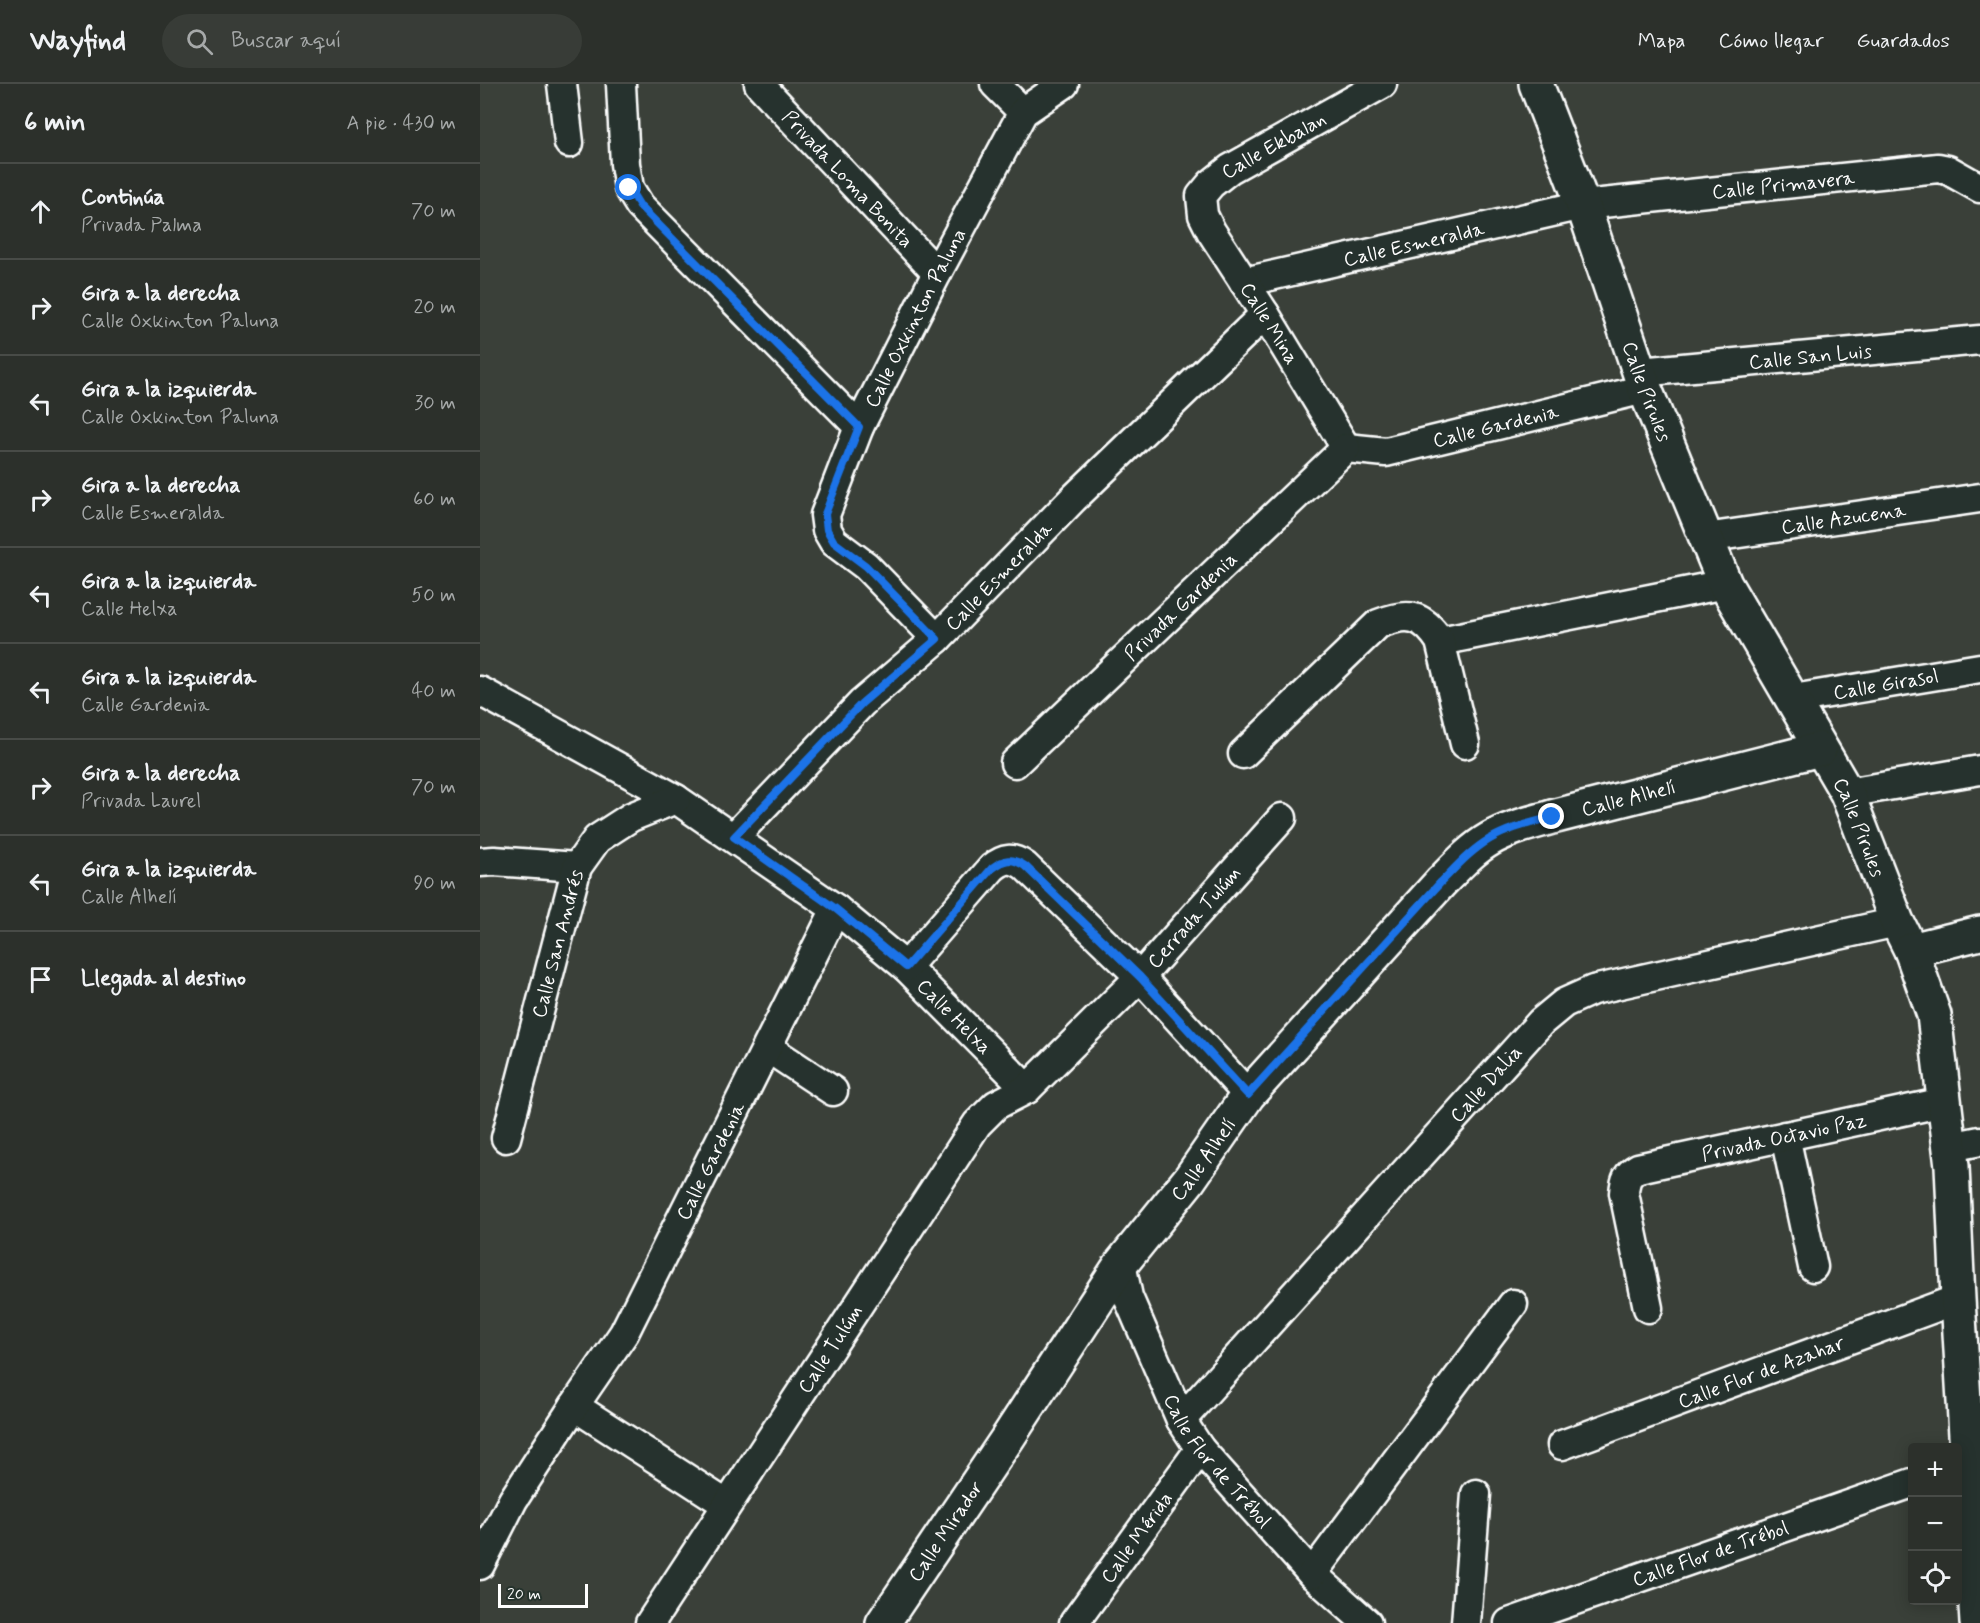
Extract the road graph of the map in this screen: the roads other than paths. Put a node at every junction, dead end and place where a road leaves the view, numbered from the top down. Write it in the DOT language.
graph roads {
  1 [pos="561,84"];
  2 [pos="621,84"];
  3 [pos="759,84"];
  4 [pos="995,84"];
  5 [pos="1064,84"];
  6 [pos="1382,84"];
  7 [pos="1536,84"];
  8 [pos="1023,112"];
  9 [pos="569,142"];
  10 [pos="1980,188"];
  11 [pos="1201,196"];
  12 [pos="1583,205"];
  13 [pos="937,273"];
  14 [pos="1245,282"];
  15 [pos="1265,314"];
  16 [pos="1980,340"];
  17 [pos="1643,381"];
  18 [pos="859,427"];
  19 [pos="1346,448"];
  20 [pos="1980,498"];
  21 [pos="1705,537"];
  22 [pos="1725,584"];
  23 [pos="937,639"];
  24 [pos="1440,641"];
  25 [pos="1980,668"];
  26 [pos="480,691"];
  27 [pos="1793,699"];
  28 [pos="1465,744"];
  29 [pos="1820,749"];
  30 [pos="1243,754"];
  31 [pos="1015,763"];
  32 [pos="1980,770"];
  33 [pos="1847,793"];
  34 [pos="676,799"];
  35 [pos="1282,818"];
  36 [pos="734,837"];
  37 [pos="480,862"];
  38 [pos="577,867"];
  39 [pos="836,909"];
  40 [pos="1980,933"];
  41 [pos="1904,936"];
  42 [pos="906,967"];
  43 [pos="1140,977"];
  44 [pos="768,1048"];
  45 [pos="1027,1089"];
  46 [pos="833,1091"];
  47 [pos="1248,1095"];
  48 [pos="1944,1102"];
  49 [pos="1785,1136"];
  50 [pos="506,1138"];
  51 [pos="1965,1144"];
  52 [pos="1121,1264"];
  53 [pos="1814,1268"];
  54 [pos="1958,1299"];
  55 [pos="1514,1304"];
  56 [pos="1648,1308"];
  57 [pos="1971,1368"];
  58 [pos="574,1406"];
  59 [pos="1181,1420"];
  60 [pos="1007,1439"];
  61 [pos="1562,1445"];
  62 [pos="1200,1449"];
  63 [pos="1968,1465"];
  64 [pos="1908,1485"];
  65 [pos="1476,1494"];
  66 [pos="726,1504"];
  67 [pos="480,1564"];
  68 [pos="1312,1574"];
  69 [pos="1978,1609"];
  70 [pos="650,1623"];
  71 [pos="883,1623"];
  72 [pos="1074,1623"];
  73 [pos="1366,1623"];
  74 [pos="1466,1623"];
  75 [pos="1509,1623"];
  1 -- 9 [label="street"];
  2 -- 18 [label="street"];
  3 -- 13 [label="street, Privada Loma Bonita"];
  4 -- 8 [label="street"];
  5 -- 8 [label="street, Calle Oxkinton Paluna"];
  6 -- 11 [label="street, Calle Ekbalan"];
  7 -- 12 [label="street, Calle Pirules"];
  8 -- 13 [label="street, Calle Oxkinton Paluna"];
  10 -- 12 [label="street, Calle Primavera"];
  11 -- 14 [label="street, Calle Mina"];
  12 -- 14 [label="street, Calle Esmeralda"];
  12 -- 17 [label="street, Calle Pirules"];
  13 -- 18 [label="street, Calle Oxkinton Paluna"];
  14 -- 15 [label="street, Calle Mina"];
  15 -- 19 [label="street, Calle Mina"];
  15 -- 23 [label="street, Calle Esmeralda"];
  16 -- 17 [label="street, Calle San Luis"];
  17 -- 19 [label="street, Calle Gardenia"];
  17 -- 21 [label="street, Calle Pirules"];
  18 -- 23 [label="street, Calle Oxkinton Paluna"];
  19 -- 31 [label="street, Privada Gardenia"];
  20 -- 21 [label="street, Calle Azucena"];
  21 -- 22 [label="street, Calle Pirules"];
  22 -- 24 [label="street"];
  22 -- 27 [label="street, Calle Pirules"];
  23 -- 36 [label="street, Calle Esmeralda"];
  24 -- 28 [label="street"];
  24 -- 30 [label="street"];
  25 -- 27 [label="street, Calle Girasol"];
  26 -- 34 [label="street, Calle Helxa"];
  27 -- 29 [label="street, Calle Pirules"];
  29 -- 33 [label="street, Calle Pirules"];
  29 -- 47 [label="street, Calle Alhelí"];
  32 -- 33 [label="street"];
  33 -- 41 [label="street, Calle Pirules"];
  34 -- 36 [label="street, Calle Helxa"];
  34 -- 38 [label="street, Calle San Andrés"];
  35 -- 43 [label="street, Cerrada Tulúm"];
  36 -- 39 [label="street, Calle Helxa"];
  37 -- 38 [label="street"];
  38 -- 50 [label="street, Calle San Andrés"];
  39 -- 42 [label="street, Calle Helxa"];
  39 -- 44 [label="street, Calle Gardenia"];
  40 -- 41 [label="street"];
  41 -- 48 [label="street, Calle Pirules"];
  41 -- 59 [label="street, Calle Dalia"];
  42 -- 43 [label="street"];
  42 -- 45 [label="street, Calle Helxa"];
  43 -- 45 [label="street, Cerrada Tulúm"];
  43 -- 47 [label="street"];
  44 -- 46 [label="street"];
  44 -- 58 [label="street, Calle Gardenia"];
  45 -- 66 [label="street, Calle Tulúm"];
  47 -- 52 [label="street, Calle Alhelí"];
  48 -- 49 [label="street, Privada Octavio Paz"];
  48 -- 51 [label="street, Calle Pirules"];
  49 -- 53 [label="street"];
  49 -- 56 [label="street, Privada Octavio Paz"];
  51 -- 54 [label="street, Calle Pirules"];
  52 -- 59 [label="street, Calle Flor de Trébol"];
  52 -- 60 [label="street, Calle Alhelí"];
  54 -- 57 [label="street, Calle Pirules"];
  54 -- 61 [label="street, Calle Flor de Azahar"];
  55 -- 68 [label="street"];
  57 -- 63 [label="street, Calle Pirules"];
  58 -- 66 [label="street"];
  58 -- 67 [label="street, Calle Gardenia"];
  59 -- 62 [label="street, Calle Flor de Trébol"];
  60 -- 71 [label="street, Calle Mirador"];
  62 -- 68 [label="street, Calle Flor de Trébol"];
  62 -- 72 [label="street, Calle Mérida"];
  63 -- 69 [label="street, Calle Pirules"];
  64 -- 75 [label="street, Calle Flor de Trébol"];
  65 -- 74 [label="street"];
  66 -- 70 [label="street, Calle Tulúm"];
  68 -- 73 [label="street, Calle Flor de Trébol"];
}
